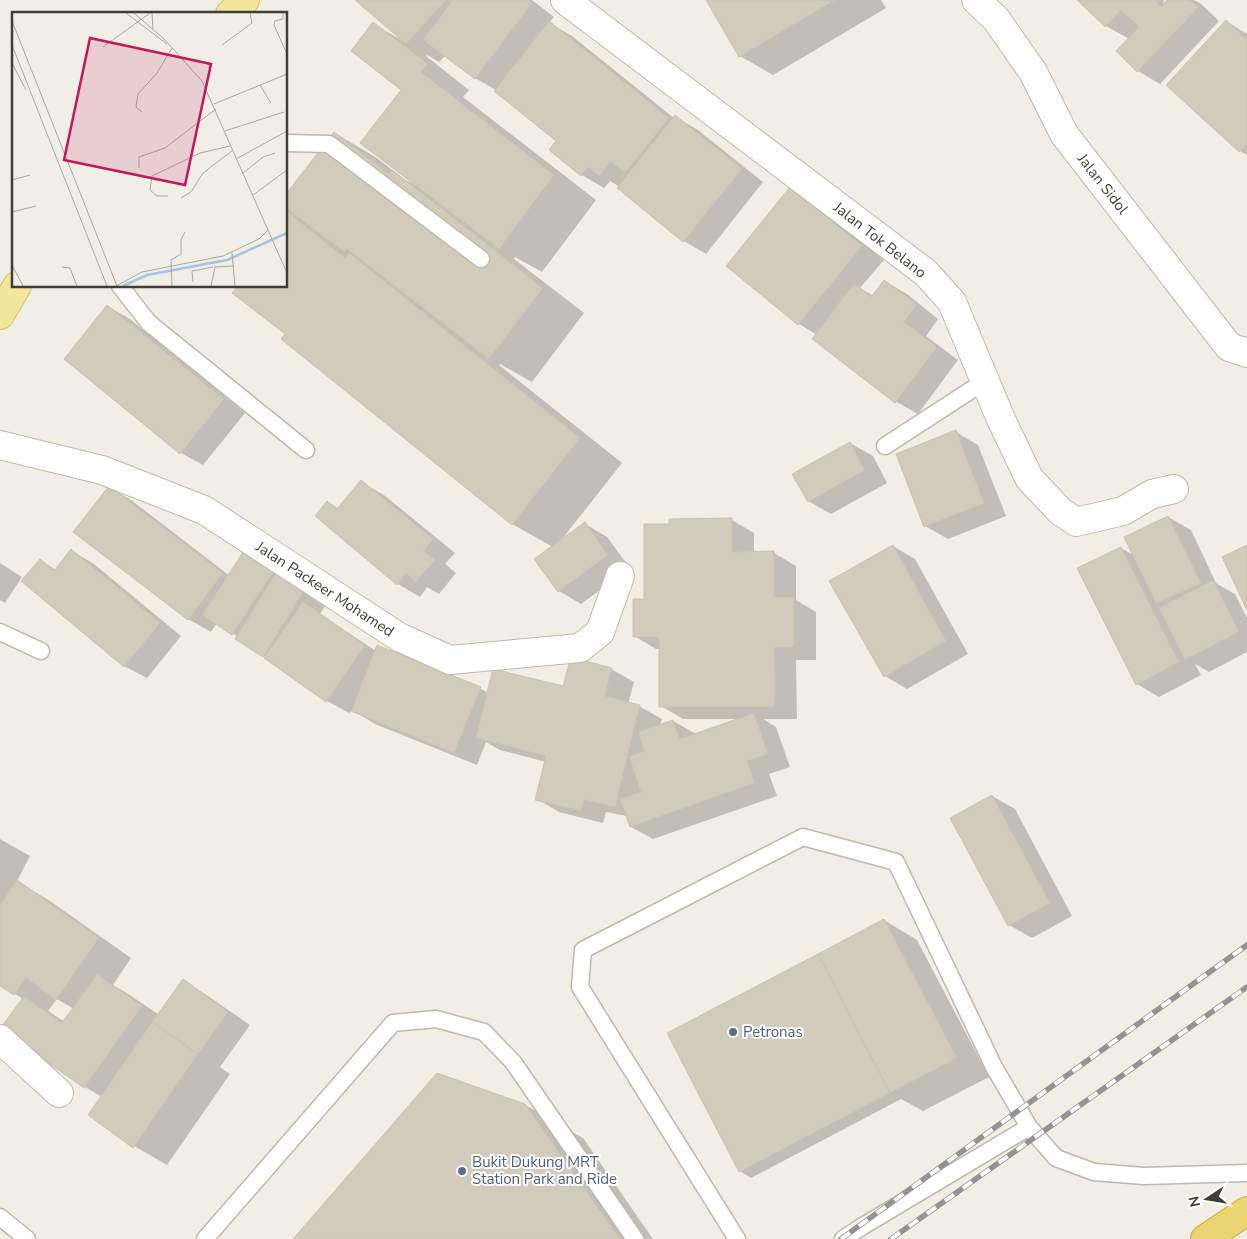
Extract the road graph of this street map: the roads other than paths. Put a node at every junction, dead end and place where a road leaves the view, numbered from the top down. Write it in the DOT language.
graph roads {
  1 [pos="245,0"];
  2 [pos="565,0"];
  3 [pos="976,0"];
  4 [pos="232,12"];
  5 [pos="288,143"];
  6 [pos="481,259"];
  7 [pos="16,288"];
  8 [pos="122,288"];
  9 [pos="0,315"];
  10 [pos="1247,353"];
  11 [pos="985,381"];
  12 [pos="0,445"];
  13 [pos="885,446"];
  14 [pos="306,450"];
  15 [pos="1174,489"];
  16 [pos="620,576"];
  17 [pos="0,632"];
  18 [pos="41,651"];
  19 [pos="0,1039"];
  20 [pos="59,1093"];
  21 [pos="1029,1127"];
  22 [pos="1247,1173"];
  23 [pos="1247,1211"];
  24 [pos="0,1217"];
  25 [pos="27,1239"];
  26 [pos="205,1239"];
  27 [pos="635,1239"];
  28 [pos="737,1239"];
  29 [pos="843,1239"];
  30 [pos="1205,1239"];
  1 -- 4 [label="main road"];
  2 -- 11 [label="street, Jalan Tok Belano"];
  3 -- 10 [label="street, Jalan Sidol"];
  5 -- 6 [label="lane"];
  7 -- 9 [label="main road"];
  8 -- 14 [label="lane"];
  11 -- 13 [label="lane"];
  11 -- 15 [label="street, Jalan Tok Belano"];
  12 -- 16 [label="street, Jalan Packeer Mohamed"];
  17 -- 18 [label="lane"];
  19 -- 20 [label="street"];
  21 -- 22 [label="lane"];
  21 -- 28 [label="lane"];
  21 -- 29 [label="lane"];
  23 -- 30 [label="highway"];
  24 -- 25 [label="lane"];
  26 -- 27 [label="lane"];
}
